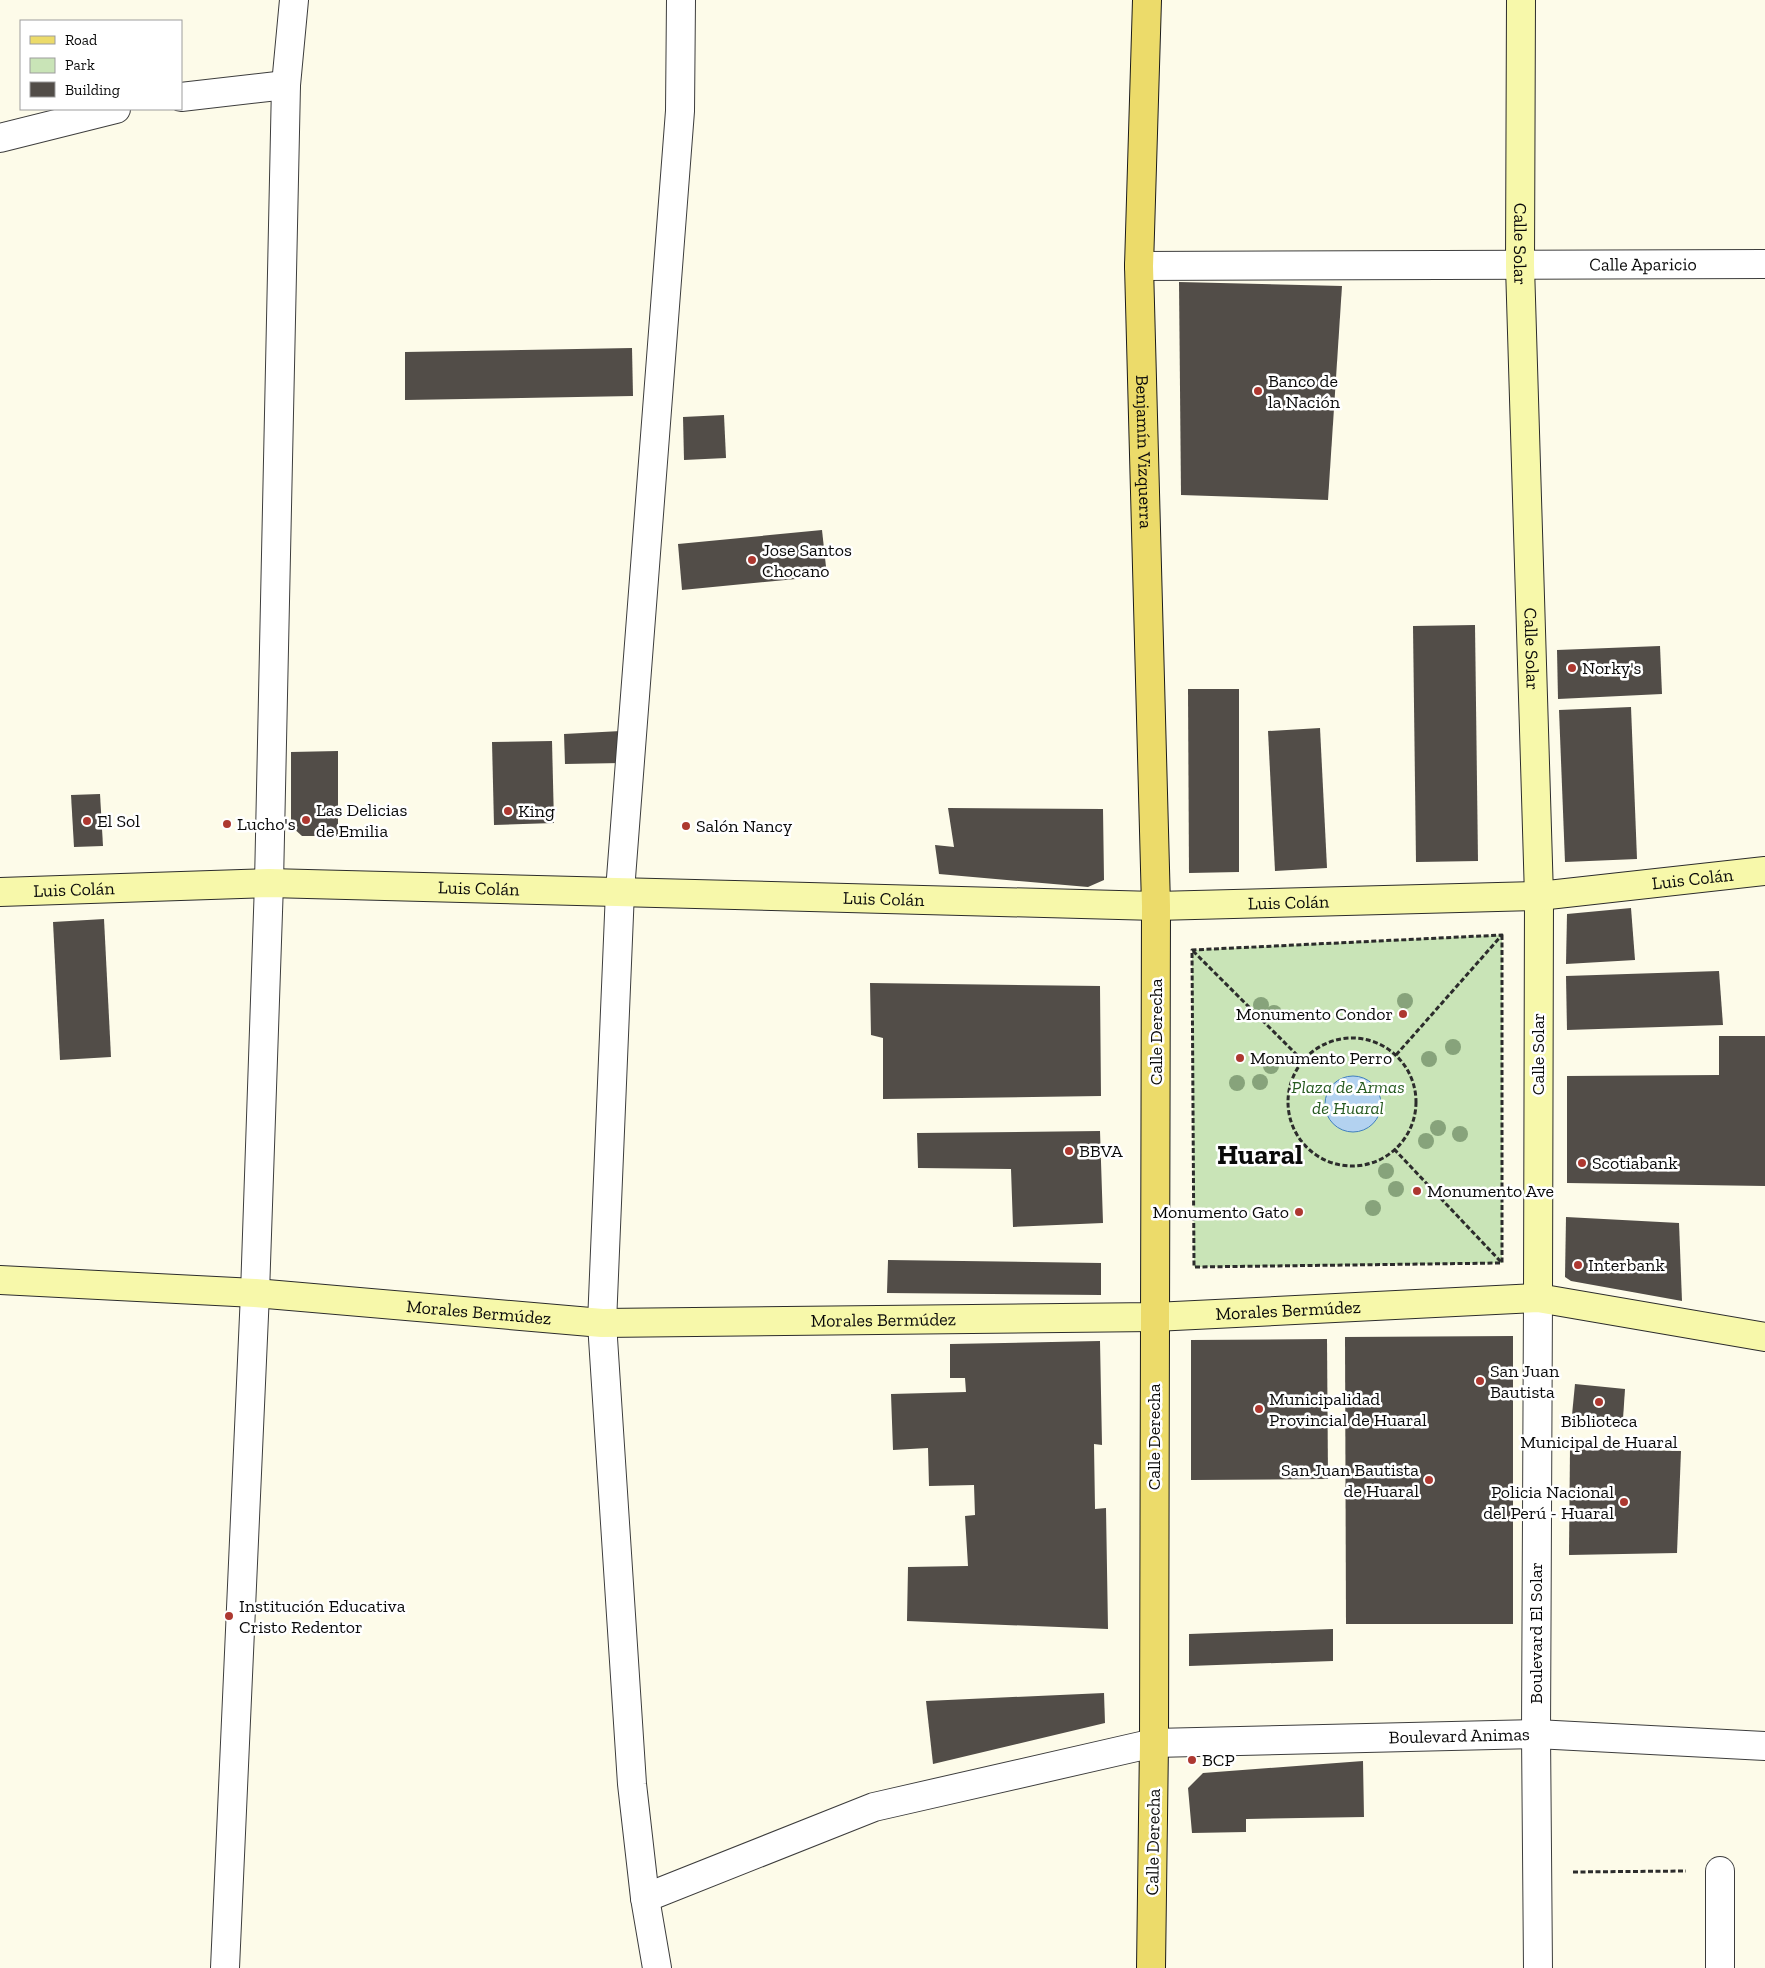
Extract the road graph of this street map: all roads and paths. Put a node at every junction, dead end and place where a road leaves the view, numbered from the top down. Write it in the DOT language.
graph roads {
  1 [pos="294,0"];
  2 [pos="681,0"];
  3 [pos="1147,0"];
  4 [pos="1521,0"];
  5 [pos="286,85"];
  6 [pos="182,97"];
  7 [pos="112,110"];
  8 [pos="0,138"];
  9 [pos="1765,264"];
  10 [pos="1139,266"];
  11 [pos="1520,266"];
  12 [pos="1765,871"];
  13 [pos="269,882"];
  14 [pos="620,891"];
  15 [pos="0,892"];
  16 [pos="1538,896"];
  17 [pos="1156,906"];
  18 [pos="1502,935"];
  19 [pos="1192,950"];
  20 [pos="1396,1055"];
  21 [pos="1303,1060"];
  22 [pos="1394,1149"];
  23 [pos="1502,1263"];
  24 [pos="0,1280"];
  25 [pos="255,1293"];
  26 [pos="1538,1298"];
  27 [pos="1154,1317"];
  28 [pos="602,1323"];
  29 [pos="1765,1338"];
  30 [pos="1536,1734"];
  31 [pos="1154,1743"];
  32 [pos="1765,1746"];
  33 [pos="1720,1871"];
  34 [pos="1537,1873"];
  35 [pos="645,1898"];
  36 [pos="225,1968"];
  37 [pos="657,1968"];
  38 [pos="1151,1968"];
  39 [pos="1538,1968"];
  40 [pos="1720,1968"];
  1 -- 5 [label="street"];
  2 -- 14 [label="street"];
  3 -- 10 [label="main road, Benjamín Vizquerra"];
  4 -- 11 [label="street, Calle Solar"];
  5 -- 6 [label="street"];
  5 -- 13 [label="street"];
  7 -- 8 [label="street"];
  9 -- 11 [label="street, Calle Aparicio"];
  10 -- 11 [label="street, Calle Aparicio"];
  10 -- 17 [label="main road, Benjamín Vizquerra"];
  11 -- 16 [label="street, Calle Solar"];
  12 -- 16 [label="street, Luis Colán"];
  13 -- 14 [label="street, Luis Colán"];
  13 -- 15 [label="street, Luis Colán"];
  13 -- 25 [label="street"];
  14 -- 17 [label="street, Luis Colán"];
  14 -- 28 [label="street"];
  16 -- 17 [label="street, Luis Colán"];
  16 -- 18 [label="path"];
  16 -- 26 [label="street, Calle Solar"];
  17 -- 19 [label="path"];
  17 -- 27 [label="main road, Calle Derecha"];
  18 -- 19 [label="path"];
  18 -- 20 [label="path"];
  18 -- 23 [label="path"];
  19 -- 21 [label="path"];
  19 -- 23 [label="path"];
  20 -- 21 [label="path"];
  20 -- 22 [label="path"];
  21 -- 22 [label="path"];
  22 -- 23 [label="path"];
  23 -- 26 [label="path"];
  24 -- 25 [label="street, Morales Bermúdez"];
  25 -- 28 [label="street, Morales Bermúdez"];
  25 -- 36 [label="street"];
  26 -- 27 [label="street, Morales Bermúdez"];
  26 -- 29 [label="street, Morales Bermúdez"];
  26 -- 30 [label="street, Boulevard El Solar"];
  27 -- 28 [label="street, Morales Bermúdez"];
  27 -- 31 [label="main road, Calle Derecha"];
  28 -- 35 [label="street"];
  30 -- 31 [label="street, Boulevard Animas"];
  30 -- 32 [label="street, Boulevard Animas"];
  30 -- 34 [label="street, Boulevard El Solar"];
  31 -- 35 [label="street, Boulevard Animas"];
  31 -- 38 [label="main road, Calle Derecha"];
  33 -- 34 [label="path"];
  33 -- 40 [label="street"];
  34 -- 39 [label="street, Boulevard El Solar"];
  35 -- 37 [label="street"];
}
